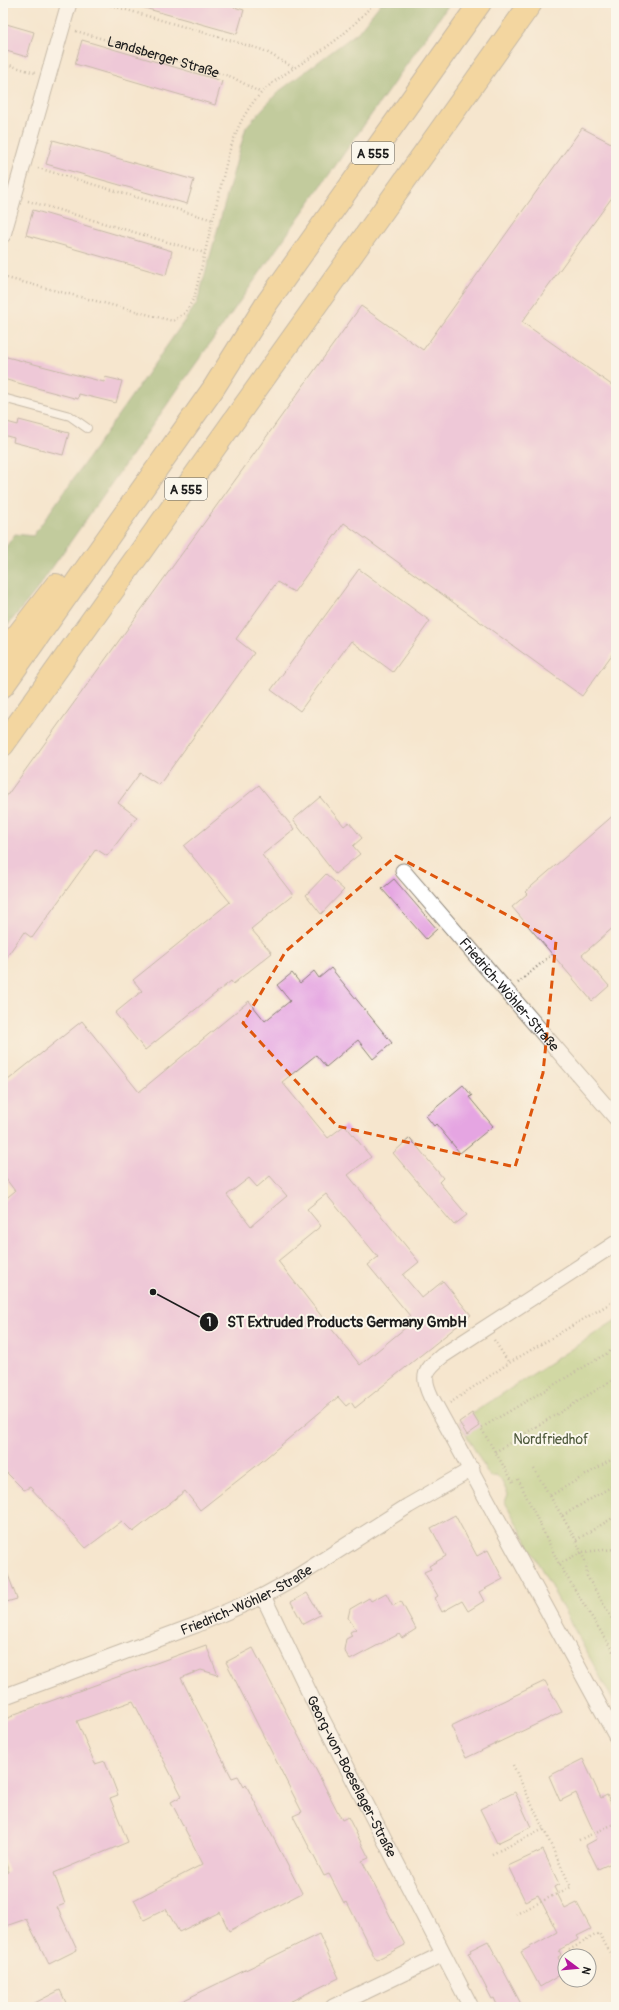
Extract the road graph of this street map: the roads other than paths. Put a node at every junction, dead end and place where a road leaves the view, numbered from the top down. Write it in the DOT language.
graph roads {
  1 [pos="69,3"];
  2 [pos="480,3"];
  3 [pos="531,3"];
  4 [pos="3,235"];
  5 [pos="267,303"];
  6 [pos="3,398"];
  7 [pos="87,428"];
  8 [pos="3,654"];
  9 [pos="3,686"];
  10 [pos="3,745"];
  11 [pos="403,871"];
  12 [pos="616,1118"];
  13 [pos="616,1243"];
  14 [pos="472,1469"];
  15 [pos="263,1596"];
  16 [pos="3,1697"];
  17 [pos="616,1736"];
  18 [pos="443,1954"];
  19 [pos="333,2007"];
  20 [pos="471,2007"];
  1 -- 4 [label="street"];
  2 -- 5 [label="highway, A 555"];
  3 -- 10 [label="highway, A 555"];
  5 -- 8 [label="highway"];
  5 -- 9 [label="highway, A 555"];
  6 -- 7 [label="lane"];
  11 -- 12 [label="street, Friedrich-Wöhler-Straße"];
  13 -- 14 [label="street"];
  14 -- 15 [label="street, Friedrich-Wöhler-Straße"];
  14 -- 17 [label="street"];
  15 -- 16 [label="street, Friedrich-Wöhler-Straße"];
  15 -- 18 [label="street, Georg-von-Boeselager-Straße"];
  18 -- 19 [label="street"];
  18 -- 20 [label="street, Georg-von-Boeselager-Straße"];
}
